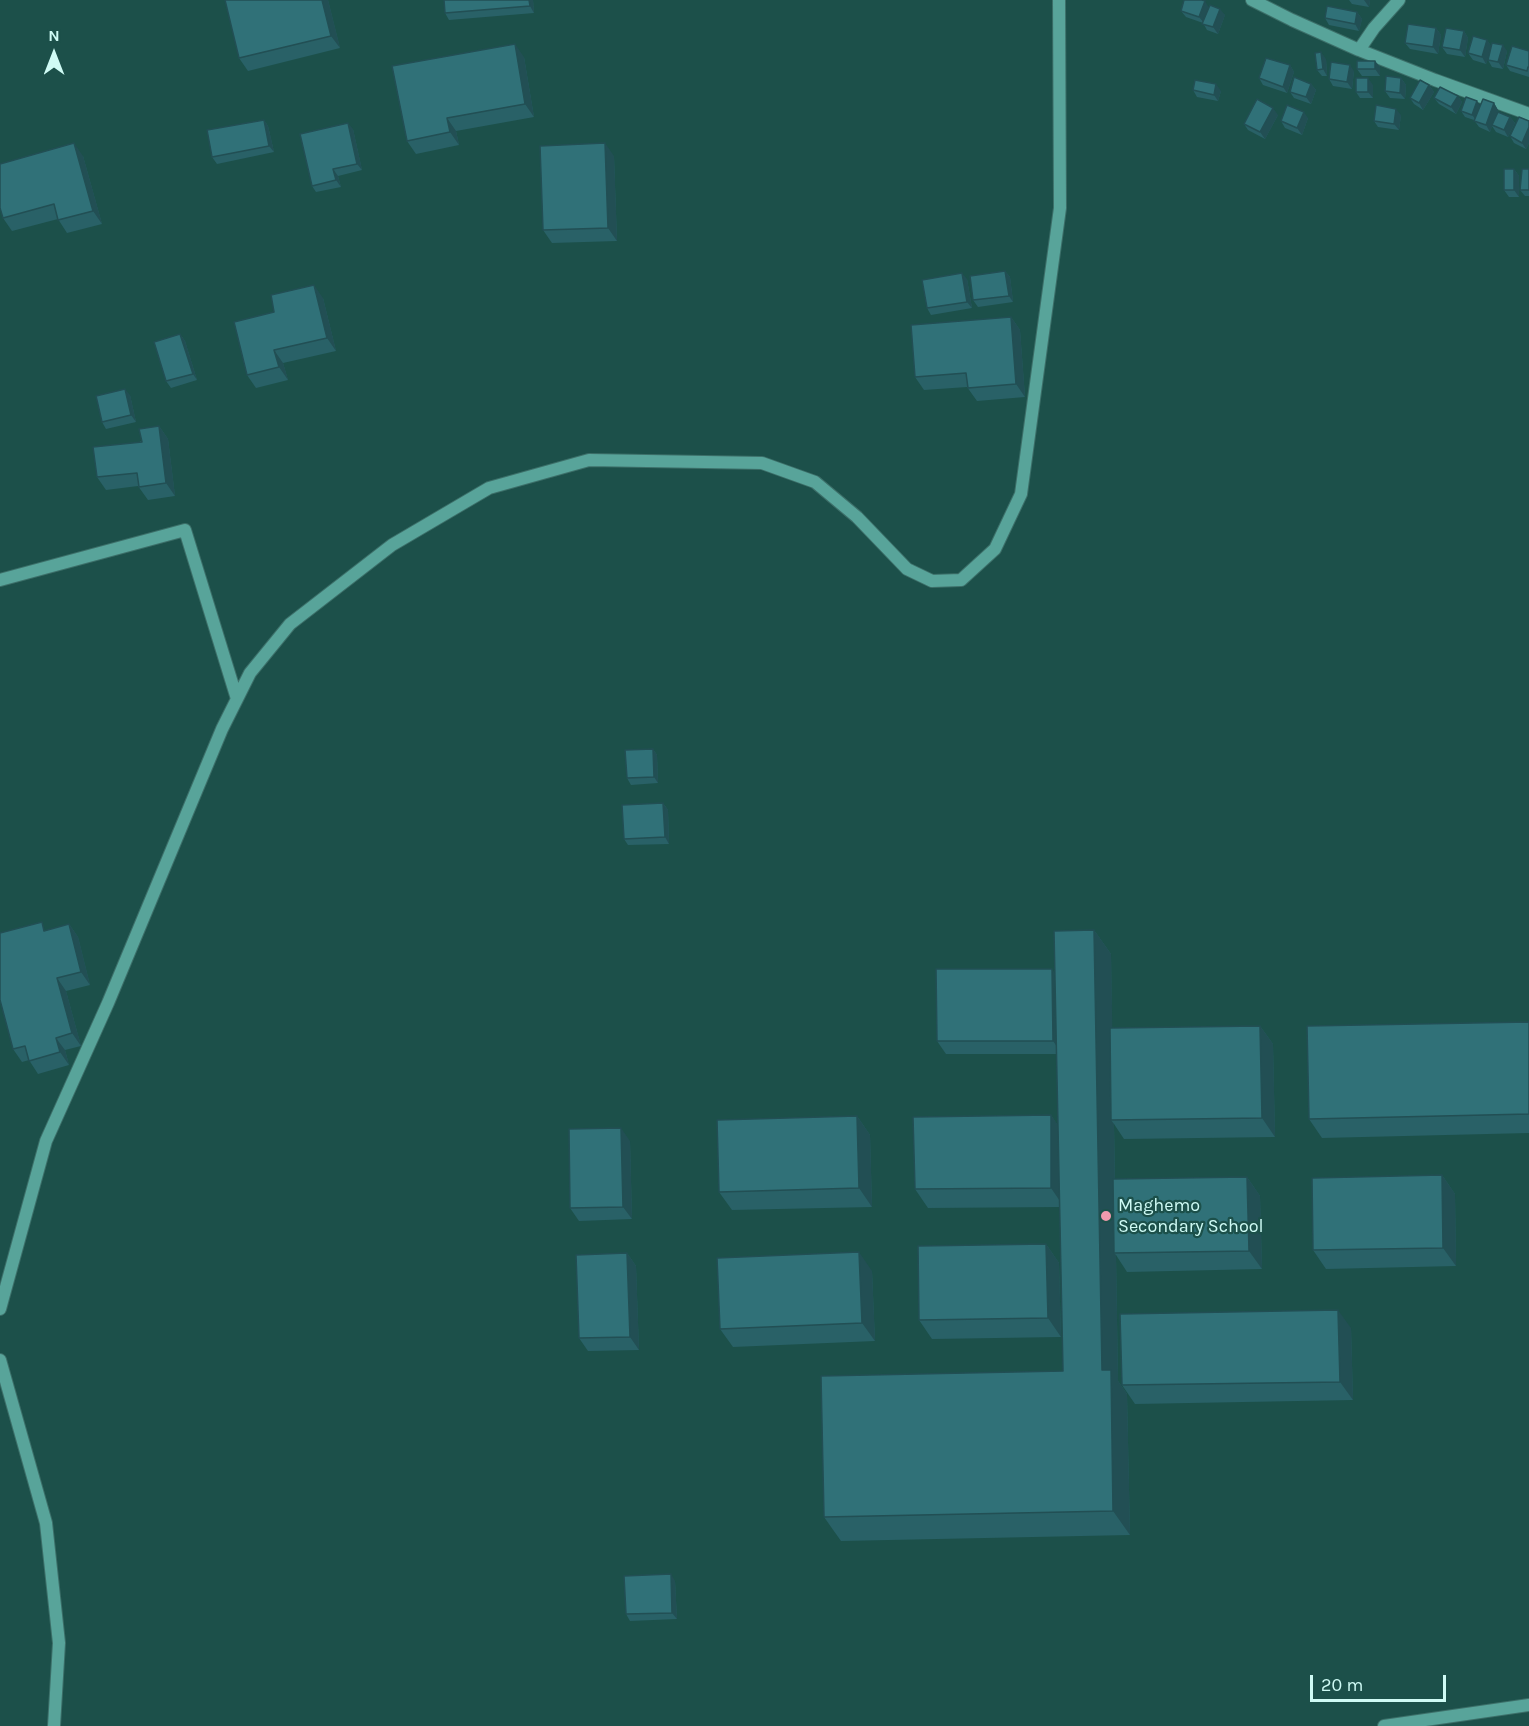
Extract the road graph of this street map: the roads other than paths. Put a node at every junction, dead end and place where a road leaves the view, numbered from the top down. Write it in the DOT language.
graph roads {
  1 [pos="1059,0"];
  2 [pos="1252,0"];
  3 [pos="1399,0"];
  4 [pos="1359,50"];
  5 [pos="1529,114"];
  6 [pos="0,580"];
  7 [pos="237,699"];
  8 [pos="0,1309"];
  9 [pos="0,1360"];
  10 [pos="1529,1705"];
  11 [pos="54,1726"];
  12 [pos="1384,1726"];
  1 -- 7 [label="street"];
  2 -- 4 [label="street"];
  3 -- 4 [label="street"];
  4 -- 5 [label="street"];
  6 -- 7 [label="street"];
  7 -- 8 [label="street"];
  9 -- 11 [label="street"];
  10 -- 12 [label="street"];
}
